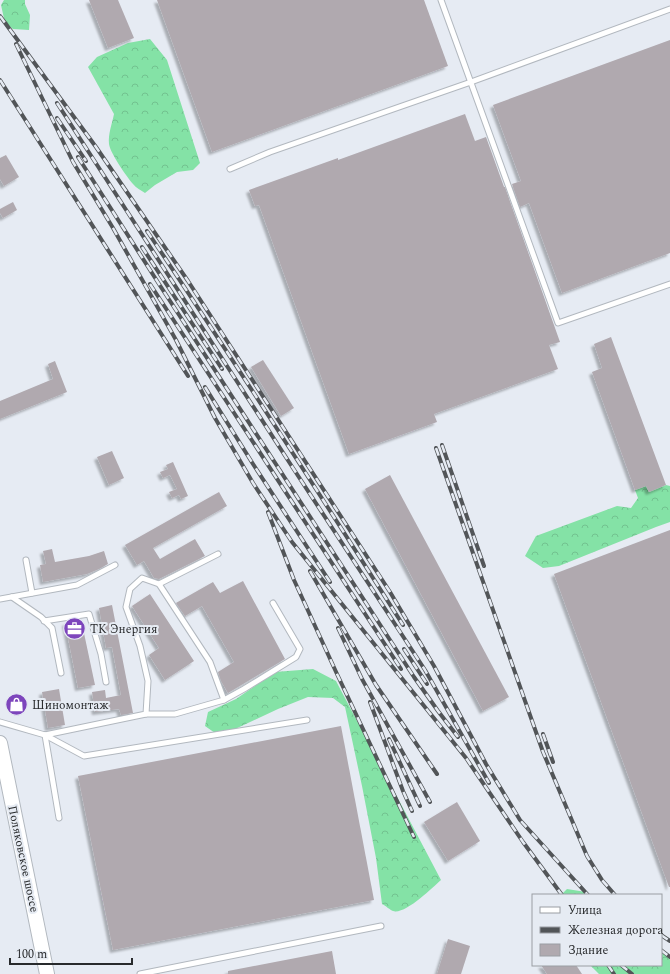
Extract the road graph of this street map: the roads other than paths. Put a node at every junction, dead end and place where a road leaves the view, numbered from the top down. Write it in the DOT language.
graph roads {
  1 [pos="441,0"];
  2 [pos="670,9"];
  3 [pos="471,82"];
  4 [pos="230,169"];
  5 [pos="670,284"];
  6 [pos="218,554"];
  7 [pos="26,560"];
  8 [pos="115,565"];
  9 [pos="159,584"];
  10 [pos="32,593"];
  11 [pos="12,596"];
  12 [pos="0,599"];
  13 [pos="273,603"];
  14 [pos="44,620"];
  15 [pos="61,673"];
  16 [pos="106,682"];
  17 [pos="224,700"];
  18 [pos="146,714"];
  19 [pos="307,720"];
  20 [pos="0,722"];
  21 [pos="45,735"];
  22 [pos="0,744"];
  23 [pos="60,818"];
  24 [pos="381,926"];
  25 [pos="47,974"];
  26 [pos="140,974"];
  1 -- 3 [label="lane"];
  2 -- 3 [label="lane"];
  3 -- 4 [label="lane"];
  3 -- 5 [label="lane"];
  6 -- 9 [label="lane"];
  7 -- 10 [label="lane"];
  8 -- 10 [label="lane"];
  9 -- 17 [label="lane"];
  9 -- 18 [label="lane"];
  10 -- 11 [label="lane"];
  11 -- 12 [label="lane"];
  11 -- 14 [label="lane"];
  13 -- 17 [label="lane"];
  14 -- 15 [label="lane"];
  14 -- 16 [label="lane"];
  17 -- 18 [label="lane"];
  18 -- 21 [label="lane"];
  19 -- 21 [label="lane"];
  20 -- 21 [label="lane"];
  21 -- 23 [label="lane"];
  22 -- 25 [label="main road, Поляковское шоссе"];
  24 -- 26 [label="lane"];
}
